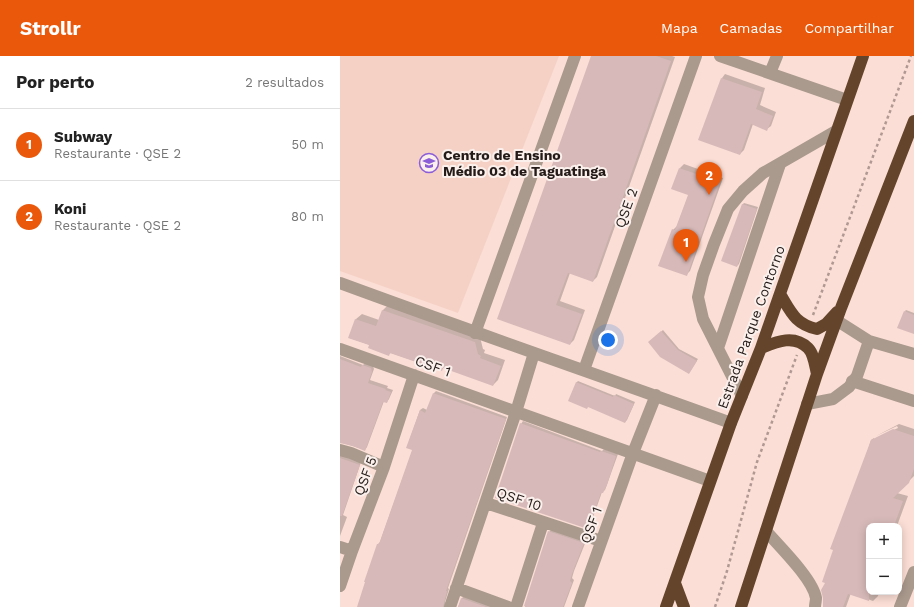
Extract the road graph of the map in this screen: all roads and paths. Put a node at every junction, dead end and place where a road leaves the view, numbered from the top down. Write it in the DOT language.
graph roads {
  1 [pos="575,56"];
  2 [pos="696,56"];
  3 [pos="720,56"];
  4 [pos="777,56"];
  5 [pos="863,56"];
  6 [pos="770,73"];
  7 [pos="847,100"];
  8 [pos="914,121"];
  9 [pos="836,131"];
  10 [pos="780,164"];
  11 [pos="340,283"];
  12 [pos="780,294"];
  13 [pos="841,308"];
  14 [pos="836,320"];
  15 [pos="476,333"];
  16 [pos="869,341"];
  17 [pos="718,348"];
  18 [pos="761,348"];
  19 [pos="340,349"];
  20 [pos="534,353"];
  21 [pos="914,354"];
  22 [pos="584,370"];
  23 [pos="817,374"];
  24 [pos="414,375"];
  25 [pos="852,382"];
  26 [pos="656,395"];
  27 [pos="742,396"];
  28 [pos="914,401"];
  29 [pos="807,404"];
  30 [pos="516,412"];
  31 [pos="731,423"];
  32 [pos="340,450"];
  33 [pos="633,453"];
  34 [pos="384,467"];
  35 [pos="710,481"];
  36 [pos="486,503"];
  37 [pos="543,522"];
  38 [pos="766,531"];
  39 [pos="601,541"];
  40 [pos="340,547"];
  41 [pos="352,551"];
  42 [pos="914,572"];
  43 [pos="675,583"];
  44 [pos="340,586"];
  45 [pos="456,588"];
  46 [pos="450,607"];
  47 [pos="508,607"];
  48 [pos="516,607"];
  49 [pos="578,607"];
  50 [pos="666,607"];
  51 [pos="684,607"];
  52 [pos="741,607"];
  53 [pos="815,607"];
  54 [pos="900,607"];
  1 -- 15 [label="street"];
  2 -- 22 [label="street, QSE 2"];
  3 -- 6 [label="street"];
  4 -- 6 [label="street"];
  5 -- 7 [label="highway, Estrada Parque Contorno"];
  6 -- 7 [label="street"];
  7 -- 9 [label="highway, Estrada Parque Contorno"];
  8 -- 13 [label="highway"];
  9 -- 10 [label="street"];
  9 -- 12 [label="highway, Estrada Parque Contorno"];
  10 -- 17 [label="street"];
  10 -- 17 [label="street"];
  11 -- 15 [label="street"];
  12 -- 13 [label="highway"];
  12 -- 18 [label="highway, Estrada Parque Contorno"];
  13 -- 14 [label="highway"];
  14 -- 16 [label="street"];
  14 -- 23 [label="highway"];
  15 -- 20 [label="street"];
  16 -- 21 [label="street"];
  16 -- 25 [label="street"];
  17 -- 27 [label="street"];
  18 -- 23 [label="highway"];
  18 -- 27 [label="highway, Estrada Parque Contorno"];
  19 -- 24 [label="street, CSF 1"];
  20 -- 22 [label="street"];
  20 -- 30 [label="street"];
  22 -- 26 [label="street"];
  23 -- 29 [label="highway"];
  24 -- 30 [label="street, CSF 1"];
  24 -- 34 [label="street, QSF 5"];
  25 -- 28 [label="street"];
  25 -- 29 [label="street"];
  26 -- 31 [label="street"];
  26 -- 33 [label="street, QSF 1"];
  27 -- 31 [label="highway, Estrada Parque Contorno"];
  29 -- 38 [label="highway"];
  30 -- 33 [label="street, CSF 1"];
  30 -- 36 [label="street"];
  31 -- 35 [label="highway, Estrada Parque Contorno"];
  32 -- 34 [label="street"];
  33 -- 35 [label="street, CSF 1"];
  33 -- 39 [label="street, QSF 1"];
  34 -- 41 [label="street, QSF 5"];
  35 -- 43 [label="highway, Estrada Parque Contorno"];
  36 -- 37 [label="street, QSF 10"];
  36 -- 45 [label="street, QSF 10"];
  37 -- 39 [label="street, QSF 10"];
  37 -- 48 [label="street"];
  38 -- 52 [label="highway"];
  38 -- 53 [label="street"];
  39 -- 49 [label="street, QSF 1"];
  40 -- 41 [label="street"];
  41 -- 44 [label="street, QSF 5"];
  42 -- 54 [label="street"];
  43 -- 50 [label="highway, Estrada Parque Contorno"];
  43 -- 51 [label="highway"];
  45 -- 46 [label="street, QSF 10"];
  45 -- 47 [label="street"];
}
